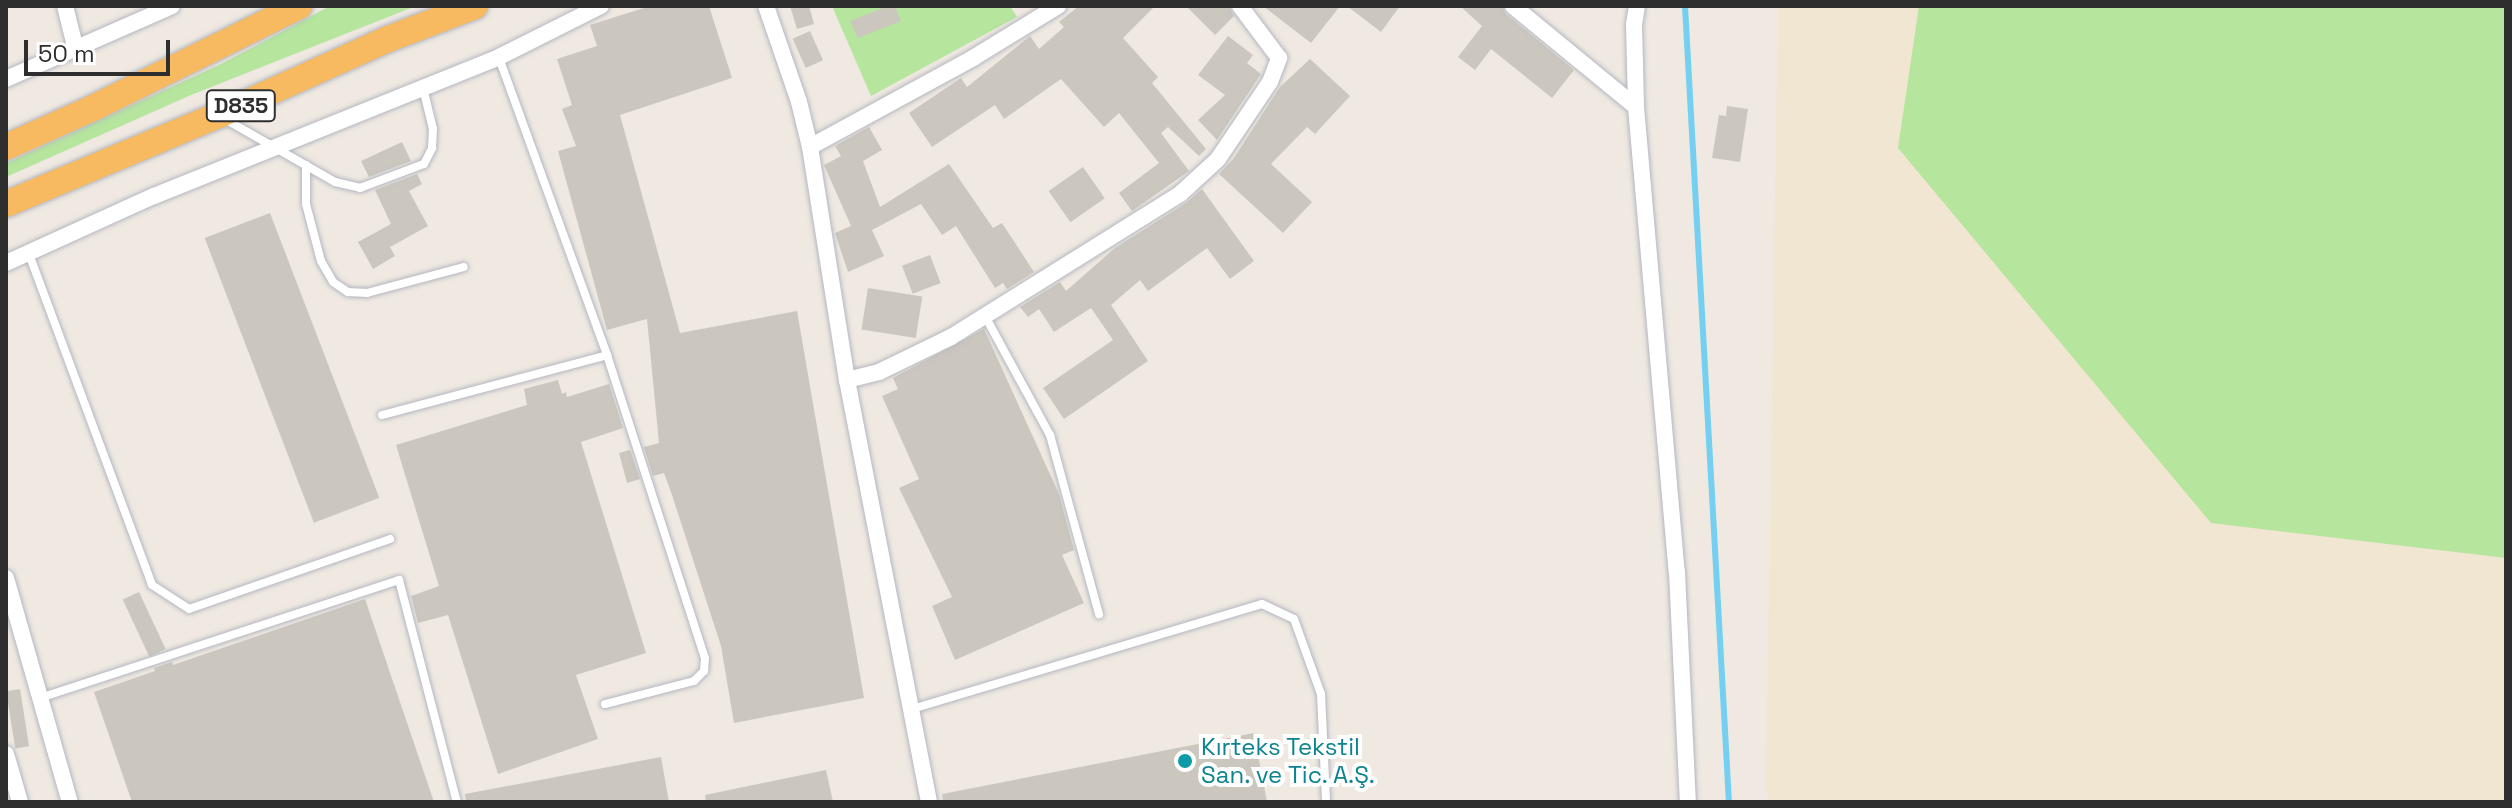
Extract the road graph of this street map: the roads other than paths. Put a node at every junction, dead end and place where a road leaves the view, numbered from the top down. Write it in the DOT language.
graph roads {
  1 [pos="65,6"];
  2 [pos="172,6"];
  3 [pos="299,6"];
  4 [pos="475,6"];
  5 [pos="601,6"];
  6 [pos="766,6"];
  7 [pos="1058,6"];
  8 [pos="1240,6"];
  9 [pos="1513,6"];
  10 [pos="1637,6"];
  11 [pos="76,50"];
  12 [pos="499,57"];
  13 [pos="6,79"];
  14 [pos="423,88"];
  15 [pos="1636,107"];
  16 [pos="219,115"];
  17 [pos="6,147"];
  18 [pos="810,147"];
  19 [pos="277,148"];
  20 [pos="306,165"];
  21 [pos="6,204"];
  22 [pos="29,254"];
  23 [pos="6,263"];
  24 [pos="464,267"];
  25 [pos="985,316"];
  26 [pos="607,355"];
  27 [pos="847,380"];
  28 [pos="382,415"];
  29 [pos="390,539"];
  30 [pos="6,578"];
  31 [pos="1099,614"];
  32 [pos="40,698"];
  33 [pos="605,704"];
  34 [pos="911,709"];
  35 [pos="6,754"];
  36 [pos="20,802"];
  37 [pos="70,802"];
  38 [pos="457,802"];
  39 [pos="929,802"];
  40 [pos="1326,802"];
  41 [pos="1688,802"];
  1 -- 11 [label="street"];
  2 -- 11 [label="street"];
  3 -- 17 [label="highway, D835"];
  4 -- 16 [label="highway, D835"];
  5 -- 12 [label="street"];
  6 -- 18 [label="street"];
  7 -- 18 [label="street"];
  8 -- 25 [label="street"];
  9 -- 15 [label="street"];
  10 -- 15 [label="street"];
  11 -- 13 [label="street"];
  12 -- 14 [label="street"];
  12 -- 26 [label="lane"];
  14 -- 19 [label="street"];
  14 -- 20 [label="lane"];
  15 -- 41 [label="street"];
  16 -- 19 [label="lane"];
  16 -- 21 [label="highway, D835"];
  18 -- 27 [label="street"];
  19 -- 20 [label="lane"];
  19 -- 22 [label="street"];
  20 -- 24 [label="lane"];
  22 -- 23 [label="street"];
  22 -- 29 [label="lane"];
  25 -- 27 [label="street"];
  25 -- 31 [label="lane"];
  26 -- 28 [label="lane"];
  26 -- 33 [label="lane"];
  27 -- 34 [label="street"];
  30 -- 32 [label="street"];
  32 -- 37 [label="street"];
  32 -- 38 [label="lane"];
  34 -- 39 [label="street"];
  34 -- 40 [label="lane"];
  35 -- 36 [label="street"];
}
